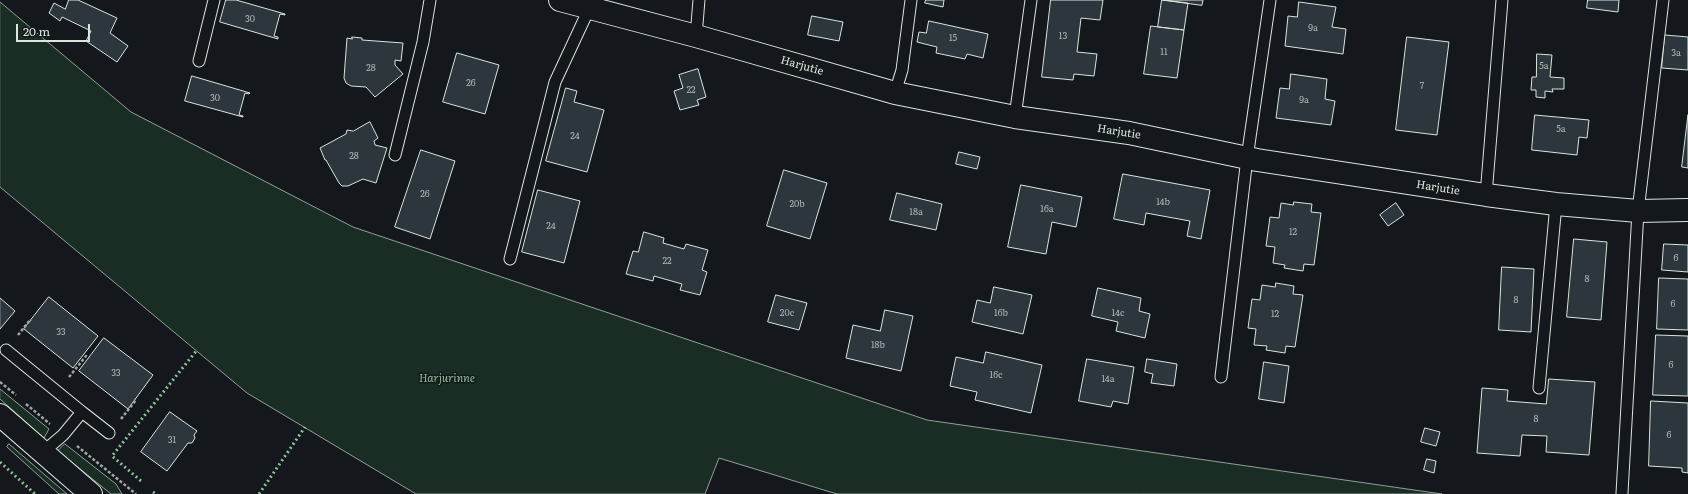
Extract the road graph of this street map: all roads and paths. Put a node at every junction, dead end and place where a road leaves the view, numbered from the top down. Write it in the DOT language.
graph roads {
  1 [pos="214,0"];
  2 [pos="430,0"];
  3 [pos="560,0"];
  4 [pos="699,0"];
  5 [pos="911,0"];
  6 [pos="1031,0"];
  7 [pos="1270,0"];
  8 [pos="1502,0"];
  9 [pos="1663,0"];
  10 [pos="589,9"];
  11 [pos="696,36"];
  12 [pos="199,61"];
  13 [pos="895,93"];
  14 [pos="1015,117"];
  15 [pos="395,155"];
  16 [pos="1247,158"];
  17 [pos="1486,195"];
  18 [pos="1556,204"];
  19 [pos="1688,210"];
  20 [pos="1638,211"];
  21 [pos="510,259"];
  22 [pos="6,350"];
  23 [pos="86,356"];
  24 [pos="1221,378"];
  25 [pos="1539,388"];
  26 [pos="58,392"];
  27 [pos="134,400"];
  28 [pos="82,412"];
  29 [pos="0,415"];
  30 [pos="109,433"];
  31 [pos="43,452"];
  32 [pos="1622,493"];
  33 [pos="91,494"];
  1 -- 12 [label="lane"];
  2 -- 15 [label="lane"];
  3 -- 10 [label="street, Harjutie"];
  4 -- 11 [label="lane"];
  5 -- 13 [label="lane"];
  6 -- 14 [label="lane"];
  7 -- 16 [label="lane"];
  8 -- 17 [label="lane"];
  9 -- 20 [label="lane"];
  10 -- 11 [label="street, Harjutie"];
  10 -- 21 [label="lane"];
  11 -- 13 [label="street, Harjutie"];
  13 -- 14 [label="street, Harjutie"];
  14 -- 16 [label="street, Harjutie"];
  16 -- 17 [label="street, Harjutie"];
  16 -- 24 [label="lane"];
  17 -- 18 [label="street, Harjutie"];
  18 -- 20 [label="street, Harjutie"];
  18 -- 25 [label="lane"];
  19 -- 20 [label="street, Harjutie"];
  20 -- 32 [label="lane"];
  22 -- 26 [label="lane"];
  23 -- 26 [label="path"];
  26 -- 28 [label="lane"];
  27 -- 30 [label="path"];
  28 -- 30 [label="lane"];
  28 -- 31 [label="lane"];
  29 -- 31 [label="street"];
  31 -- 33 [label="street"];
}
